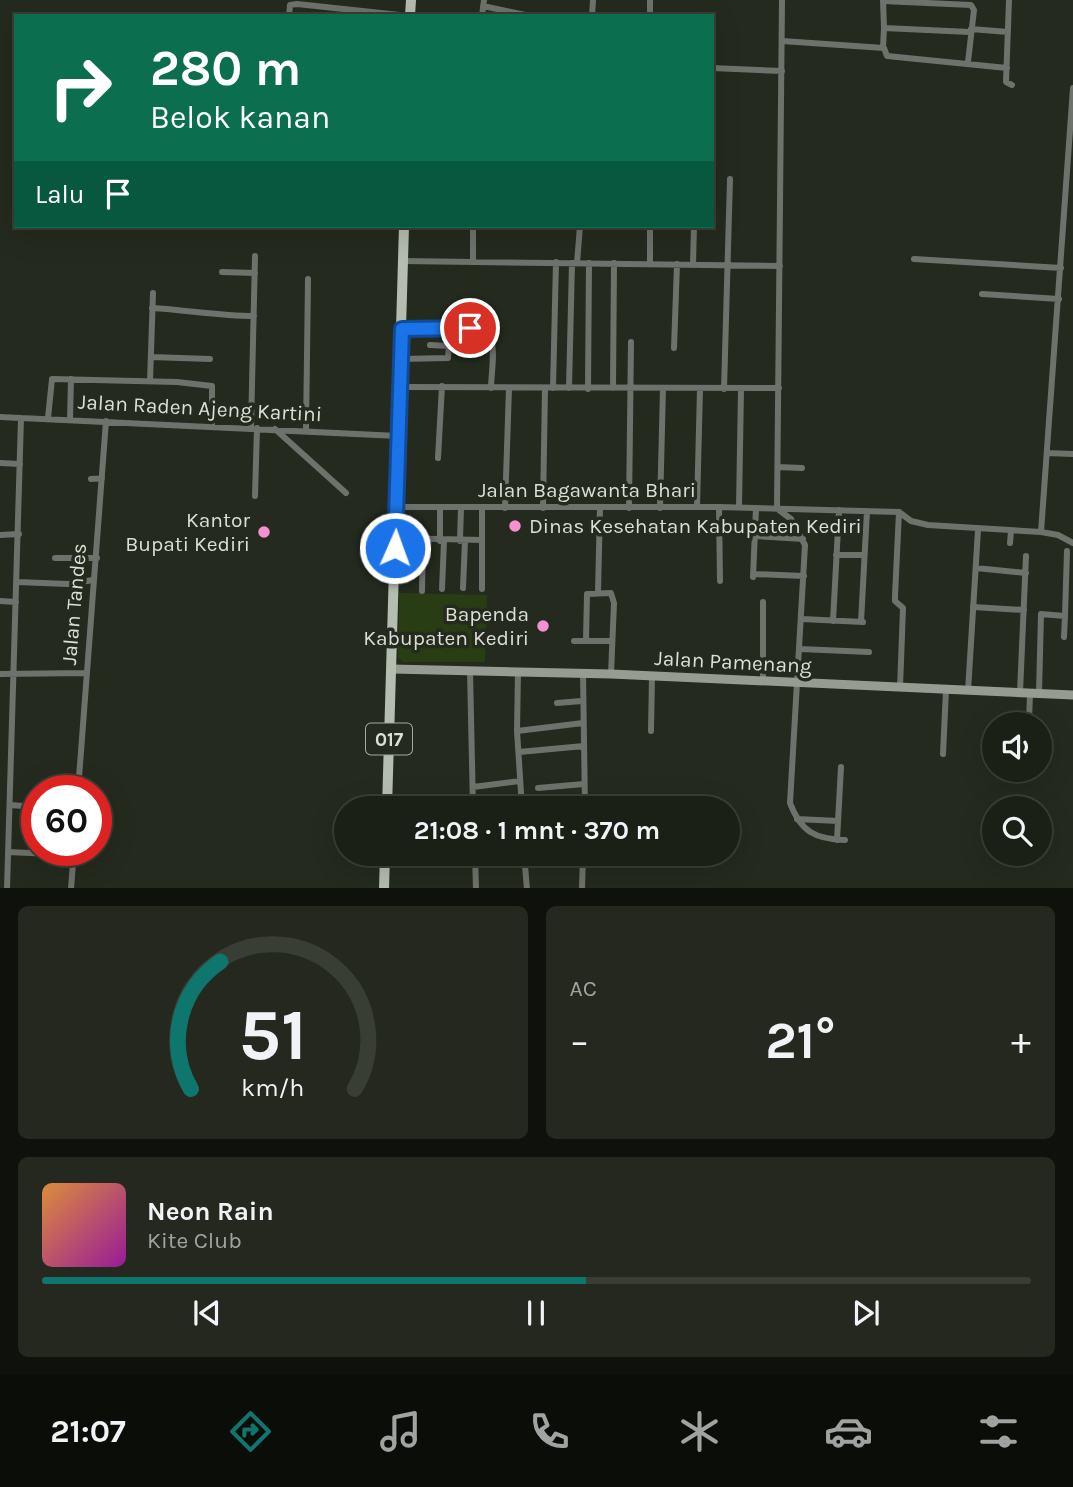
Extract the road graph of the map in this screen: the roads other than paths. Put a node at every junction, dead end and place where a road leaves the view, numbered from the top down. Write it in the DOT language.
graph roads {
  1 [pos="782,0"];
  2 [pos="883,0"];
  3 [pos="1009,0"];
  4 [pos="937,1"];
  5 [pos="484,3"];
  6 [pos="289,14"];
  7 [pos="391,14"];
  8 [pos="523,14"];
  9 [pos="884,28"];
  10 [pos="971,31"];
  11 [pos="1008,32"];
  12 [pos="782,41"];
  13 [pos="884,52"];
  14 [pos="968,62"];
  15 [pos="714,68"];
  16 [pos="1007,68"];
  17 [pos="782,71"];
  18 [pos="1009,84"];
  19 [pos="1073,88"];
  20 [pos="1072,119"];
  21 [pos="730,179"];
  22 [pos="404,228"];
  23 [pos="473,228"];
  24 [pos="580,228"];
  25 [pos="650,228"];
  26 [pos="694,228"];
  27 [pos="255,256"];
  28 [pos="914,259"];
  29 [pos="403,261"];
  30 [pos="473,262"];
  31 [pos="556,262"];
  32 [pos="575,263"];
  33 [pos="589,263"];
  34 [pos="614,263"];
  35 [pos="650,264"];
  36 [pos="677,264"];
  37 [pos="693,264"];
  38 [pos="727,265"];
  39 [pos="780,266"];
  40 [pos="1061,268"];
  41 [pos="222,272"];
  42 [pos="255,273"];
  43 [pos="308,278"];
  44 [pos="152,293"];
  45 [pos="982,295"];
  46 [pos="1059,299"];
  47 [pos="152,308"];
  48 [pos="254,316"];
  49 [pos="402,329"];
  50 [pos="631,342"];
  51 [pos="430,345"];
  52 [pos="674,348"];
  53 [pos="150,357"];
  54 [pos="210,359"];
  55 [pos="401,359"];
  56 [pos="71,379"];
  57 [pos="150,381"];
  58 [pos="442,386"];
  59 [pos="400,387"];
  60 [pos="491,388"];
  61 [pos="509,388"];
  62 [pos="549,388"];
  63 [pos="569,388"];
  64 [pos="587,388"];
  65 [pos="613,388"];
  66 [pos="632,388"];
  67 [pos="663,388"];
  68 [pos="779,388"];
  69 [pos="700,389"];
  70 [pos="724,389"];
  71 [pos="741,389"];
  72 [pos="0,416"];
  73 [pos="21,418"];
  74 [pos="48,418"];
  75 [pos="70,420"];
  76 [pos="106,421"];
  77 [pos="212,426"];
  78 [pos="254,428"];
  79 [pos="275,429"];
  80 [pos="306,430"];
  81 [pos="398,436"];
  82 [pos="1047,453"];
  83 [pos="1073,454"];
  84 [pos="438,458"];
  85 [pos="0,463"];
  86 [pos="20,464"];
  87 [pos="778,467"];
  88 [pos="802,468"];
  89 [pos="102,478"];
  90 [pos="91,479"];
  91 [pos="11,484"];
  92 [pos="20,484"];
  93 [pos="346,493"];
  94 [pos="255,496"];
  95 [pos="396,507"];
  96 [pos="440,507"];
  97 [pos="461,507"];
  98 [pos="697,507"];
  99 [pos="719,507"];
  100 [pos="739,507"];
  101 [pos="482,508"];
  102 [pos="505,508"];
  103 [pos="542,508"];
  104 [pos="600,508"];
  105 [pos="629,508"];
  106 [pos="660,508"];
  107 [pos="756,508"];
  108 [pos="777,509"];
  109 [pos="839,510"];
  110 [pos="867,511"];
  111 [pos="899,512"];
  112 [pos="978,530"];
  113 [pos="1011,531"];
  114 [pos="1041,532"];
  115 [pos="19,534"];
  116 [pos="0,535"];
  117 [pos="755,536"];
  118 [pos="395,538"];
  119 [pos="803,539"];
  120 [pos="424,540"];
  121 [pos="482,540"];
  122 [pos="442,541"];
  123 [pos="462,541"];
  124 [pos="1010,543"];
  125 [pos="1073,543"];
  126 [pos="1067,551"];
  127 [pos="836,555"];
  128 [pos="864,555"];
  129 [pos="1026,556"];
  130 [pos="55,558"];
  131 [pos="97,558"];
  132 [pos="976,568"];
  133 [pos="1026,573"];
  134 [pos="804,576"];
  135 [pos="93,580"];
  136 [pos="720,581"];
  137 [pos="17,582"];
  138 [pos="463,588"];
  139 [pos="442,589"];
  140 [pos="482,589"];
  141 [pos="422,591"];
  142 [pos="598,592"];
  143 [pos="0,601"];
  144 [pos="16,602"];
  145 [pos="763,602"];
  146 [pos="973,607"];
  147 [pos="1024,610"];
  148 [pos="1065,616"];
  149 [pos="802,619"];
  150 [pos="833,621"];
  151 [pos="1064,637"];
  152 [pos="574,640"];
  153 [pos="586,640"];
  154 [pos="612,640"];
  155 [pos="800,649"];
  156 [pos="869,652"];
  157 [pos="392,669"];
  158 [pos="470,671"];
  159 [pos="518,672"];
  160 [pos="86,673"];
  161 [pos="583,673"];
  162 [pos="0,674"];
  163 [pos="13,674"];
  164 [pos="611,674"];
  165 [pos="652,676"];
  166 [pos="763,681"];
  167 [pos="798,682"];
  168 [pos="901,688"];
  169 [pos="946,690"];
  170 [pos="968,691"];
  171 [pos="1030,693"];
  172 [pos="1073,695"];
  173 [pos="582,701"];
  174 [pos="556,703"];
  175 [pos="1029,712"];
  176 [pos="583,723"];
  177 [pos="517,731"];
  178 [pos="651,731"];
  179 [pos="584,746"];
  180 [pos="519,752"];
  181 [pos="943,754"];
  182 [pos="841,767"];
  183 [pos="79,775"];
  184 [pos="520,781"];
  185 [pos="584,784"];
  186 [pos="473,787"];
  187 [pos="538,788"];
  188 [pos="387,796"];
  189 [pos="473,796"];
  190 [pos="521,796"];
  191 [pos="584,796"];
  192 [pos="10,805"];
  193 [pos="21,806"];
  194 [pos="797,819"];
  195 [pos="838,821"];
  196 [pos="837,840"];
  197 [pos="845,840"];
  198 [pos="8,852"];
  199 [pos="21,852"];
  200 [pos="73,866"];
  201 [pos="385,866"];
  202 [pos="475,866"];
  203 [pos="525,866"];
  204 [pos="583,866"];
  205 [pos="4,869"];
  206 [pos="7,888"];
  207 [pos="71,888"];
  208 [pos="384,888"];
  209 [pos="476,888"];
  210 [pos="527,888"];
  211 [pos="582,888"];
  1 -- 12 [label="street"];
  2 -- 4 [label="street"];
  2 -- 9 [label="street"];
  3 -- 11 [label="street"];
  4 -- 10 [label="street"];
  5 -- 8 [label="street"];
  6 -- 7 [label="street"];
  9 -- 10 [label="street"];
  9 -- 13 [label="street"];
  10 -- 11 [label="street"];
  10 -- 14 [label="street"];
  11 -- 16 [label="street"];
  12 -- 13 [label="street"];
  12 -- 17 [label="street"];
  13 -- 14 [label="street"];
  14 -- 16 [label="street"];
  15 -- 17 [label="street"];
  16 -- 18 [label="street"];
  17 -- 39 [label="street"];
  19 -- 20 [label="street"];
  20 -- 40 [label="street"];
  21 -- 38 [label="street"];
  22 -- 29 [label="main road, 017"];
  23 -- 30 [label="street"];
  24 -- 32 [label="street"];
  25 -- 35 [label="street"];
  26 -- 37 [label="street"];
  27 -- 42 [label="street"];
  28 -- 40 [label="street"];
  29 -- 30 [label="street"];
  29 -- 49 [label="main road, 017"];
  30 -- 31 [label="street"];
  31 -- 32 [label="street"];
  31 -- 62 [label="street"];
  32 -- 33 [label="street"];
  32 -- 63 [label="street"];
  33 -- 34 [label="street"];
  33 -- 64 [label="street"];
  34 -- 35 [label="street"];
  34 -- 65 [label="street"];
  35 -- 36 [label="street"];
  36 -- 37 [label="street"];
  36 -- 52 [label="street"];
  37 -- 38 [label="street"];
  38 -- 39 [label="street"];
  38 -- 70 [label="street"];
  39 -- 68 [label="street"];
  40 -- 46 [label="street"];
  41 -- 42 [label="street"];
  42 -- 48 [label="street"];
  43 -- 80 [label="street"];
  44 -- 47 [label="street"];
  45 -- 46 [label="street"];
  46 -- 82 [label="street"];
  47 -- 48 [label="street"];
  47 -- 53 [label="street"];
  48 -- 78 [label="street"];
  49 -- 55 [label="main road, 017"];
  49 -- 60 [label="street"];
  50 -- 66 [label="street"];
  51 -- 55 [label="street"];
  53 -- 54 [label="street"];
  53 -- 57 [label="street"];
  55 -- 59 [label="main road, 017"];
  56 -- 57 [label="street"];
  56 -- 74 [label="street"];
  56 -- 75 [label="street"];
  57 -- 77 [label="street"];
  58 -- 59 [label="street"];
  58 -- 60 [label="street"];
  58 -- 84 [label="street"];
  59 -- 81 [label="main road, 017"];
  60 -- 61 [label="street"];
  61 -- 62 [label="street"];
  61 -- 102 [label="street"];
  62 -- 63 [label="street"];
  62 -- 103 [label="street"];
  63 -- 64 [label="street"];
  64 -- 65 [label="street"];
  65 -- 66 [label="street"];
  66 -- 67 [label="street"];
  66 -- 105 [label="street"];
  67 -- 69 [label="street"];
  67 -- 106 [label="street"];
  68 -- 71 [label="street"];
  68 -- 87 [label="street"];
  69 -- 70 [label="street"];
  69 -- 98 [label="street"];
  70 -- 71 [label="street"];
  71 -- 100 [label="street"];
  72 -- 73 [label="street, Jalan Raden Ajeng Kartini"];
  73 -- 74 [label="street, Jalan Raden Ajeng Kartini"];
  73 -- 86 [label="street"];
  74 -- 75 [label="street, Jalan Raden Ajeng Kartini"];
  75 -- 76 [label="street, Jalan Raden Ajeng Kartini"];
  76 -- 77 [label="street, Jalan Raden Ajeng Kartini"];
  76 -- 89 [label="street, Jalan Tandes"];
  77 -- 78 [label="street, Jalan Raden Ajeng Kartini"];
  78 -- 79 [label="street, Jalan Raden Ajeng Kartini"];
  78 -- 94 [label="street"];
  79 -- 80 [label="street, Jalan Raden Ajeng Kartini"];
  79 -- 93 [label="street"];
  80 -- 81 [label="street, Jalan Raden Ajeng Kartini"];
  81 -- 95 [label="main road, 017"];
  82 -- 83 [label="street"];
  82 -- 114 [label="street"];
  85 -- 86 [label="street"];
  86 -- 92 [label="street"];
  87 -- 88 [label="street"];
  87 -- 108 [label="street"];
  89 -- 90 [label="street"];
  89 -- 131 [label="street, Jalan Tandes"];
  91 -- 92 [label="street"];
  92 -- 115 [label="street"];
  95 -- 96 [label="street, Jalan Bagawanta Bhari"];
  95 -- 118 [label="main road, 017"];
  96 -- 97 [label="street, Jalan Bagawanta Bhari"];
  96 -- 122 [label="street"];
  97 -- 101 [label="street, Jalan Bagawanta Bhari"];
  97 -- 123 [label="street"];
  98 -- 99 [label="street, Jalan Bagawanta Bhari"];
  98 -- 106 [label="street, Jalan Bagawanta Bhari"];
  99 -- 100 [label="street, Jalan Bagawanta Bhari"];
  99 -- 136 [label="street"];
  100 -- 107 [label="street, Jalan Bagawanta Bhari"];
  101 -- 102 [label="street, Jalan Bagawanta Bhari"];
  101 -- 121 [label="street"];
  102 -- 103 [label="street, Jalan Bagawanta Bhari"];
  103 -- 104 [label="street, Jalan Bagawanta Bhari"];
  104 -- 105 [label="street, Jalan Bagawanta Bhari"];
  104 -- 142 [label="street"];
  105 -- 106 [label="street, Jalan Bagawanta Bhari"];
  107 -- 108 [label="street, Jalan Bagawanta Bhari"];
  107 -- 117 [label="street"];
  108 -- 109 [label="street, Jalan Bagawanta Bhari"];
  108 -- 119 [label="street"];
  109 -- 110 [label="street, Jalan Bagawanta Bhari"];
  109 -- 127 [label="street"];
  110 -- 111 [label="street, Jalan Bagawanta Bhari"];
  110 -- 128 [label="street"];
  111 -- 112 [label="street"];
  111 -- 168 [label="street"];
  112 -- 113 [label="street"];
  112 -- 132 [label="street"];
  113 -- 114 [label="street"];
  113 -- 124 [label="street"];
  114 -- 125 [label="street"];
  115 -- 116 [label="street"];
  115 -- 137 [label="street"];
  117 -- 119 [label="street"];
  117 -- 134 [label="street"];
  118 -- 120 [label="street"];
  118 -- 157 [label="main road, 017"];
  119 -- 134 [label="street"];
  120 -- 122 [label="street"];
  120 -- 141 [label="street"];
  121 -- 123 [label="street"];
  121 -- 140 [label="street"];
  122 -- 123 [label="street"];
  122 -- 139 [label="street"];
  123 -- 138 [label="street"];
  126 -- 148 [label="street"];
  127 -- 128 [label="street"];
  127 -- 150 [label="street"];
  128 -- 150 [label="street"];
  129 -- 133 [label="street"];
  130 -- 131 [label="street"];
  131 -- 135 [label="street, Jalan Tandes"];
  132 -- 133 [label="street"];
  132 -- 146 [label="street"];
  133 -- 147 [label="street"];
  134 -- 149 [label="street"];
  135 -- 137 [label="street"];
  135 -- 160 [label="street, Jalan Tandes"];
  137 -- 144 [label="street"];
  142 -- 153 [label="street"];
  142 -- 154 [label="street"];
  143 -- 144 [label="street"];
  144 -- 163 [label="street"];
  145 -- 166 [label="street"];
  146 -- 147 [label="street"];
  146 -- 170 [label="street"];
  147 -- 171 [label="street"];
  148 -- 151 [label="street"];
  148 -- 171 [label="street"];
  149 -- 150 [label="street"];
  149 -- 155 [label="street"];
  152 -- 153 [label="street"];
  153 -- 154 [label="street"];
  154 -- 164 [label="street"];
  155 -- 156 [label="street"];
  155 -- 167 [label="street"];
  157 -- 158 [label="main road, Jalan Pamenang"];
  157 -- 188 [label="main road, 017"];
  158 -- 159 [label="main road, Jalan Pamenang"];
  158 -- 186 [label="street"];
  159 -- 161 [label="main road, Jalan Pamenang"];
  159 -- 177 [label="street"];
  160 -- 163 [label="street"];
  160 -- 183 [label="street, Jalan Tandes"];
  161 -- 164 [label="main road, Jalan Pamenang"];
  161 -- 173 [label="street"];
  162 -- 163 [label="street"];
  163 -- 192 [label="street"];
  164 -- 165 [label="main road, Jalan Pamenang"];
  165 -- 166 [label="main road, Jalan Pamenang"];
  165 -- 178 [label="street"];
  166 -- 167 [label="main road, Jalan Pamenang"];
  167 -- 168 [label="main road, Jalan Pamenang"];
  167 -- 194 [label="street"];
  168 -- 169 [label="main road, Jalan Pamenang"];
  169 -- 170 [label="main road, Jalan Pamenang"];
  169 -- 181 [label="street"];
  170 -- 171 [label="main road, Jalan Pamenang"];
  171 -- 172 [label="main road, Jalan Pamenang"];
  171 -- 175 [label="street"];
  173 -- 174 [label="street"];
  173 -- 176 [label="street"];
  176 -- 177 [label="street"];
  176 -- 179 [label="street"];
  177 -- 180 [label="street"];
  179 -- 180 [label="street"];
  179 -- 185 [label="street"];
  180 -- 184 [label="street"];
  182 -- 195 [label="street"];
  184 -- 186 [label="street"];
  184 -- 190 [label="street"];
  185 -- 187 [label="street"];
  185 -- 191 [label="street"];
  186 -- 189 [label="street"];
  192 -- 193 [label="street"];
  192 -- 198 [label="street"];
  194 -- 195 [label="street"];
  194 -- 196 [label="street"];
  195 -- 196 [label="street"];
  196 -- 197 [label="street"];
  198 -- 199 [label="street"];
  198 -- 205 [label="street"];
  200 -- 207 [label="street"];
  201 -- 208 [label="main road"];
  202 -- 209 [label="street"];
  203 -- 210 [label="street"];
  204 -- 211 [label="street"];
  205 -- 206 [label="street"];
}
